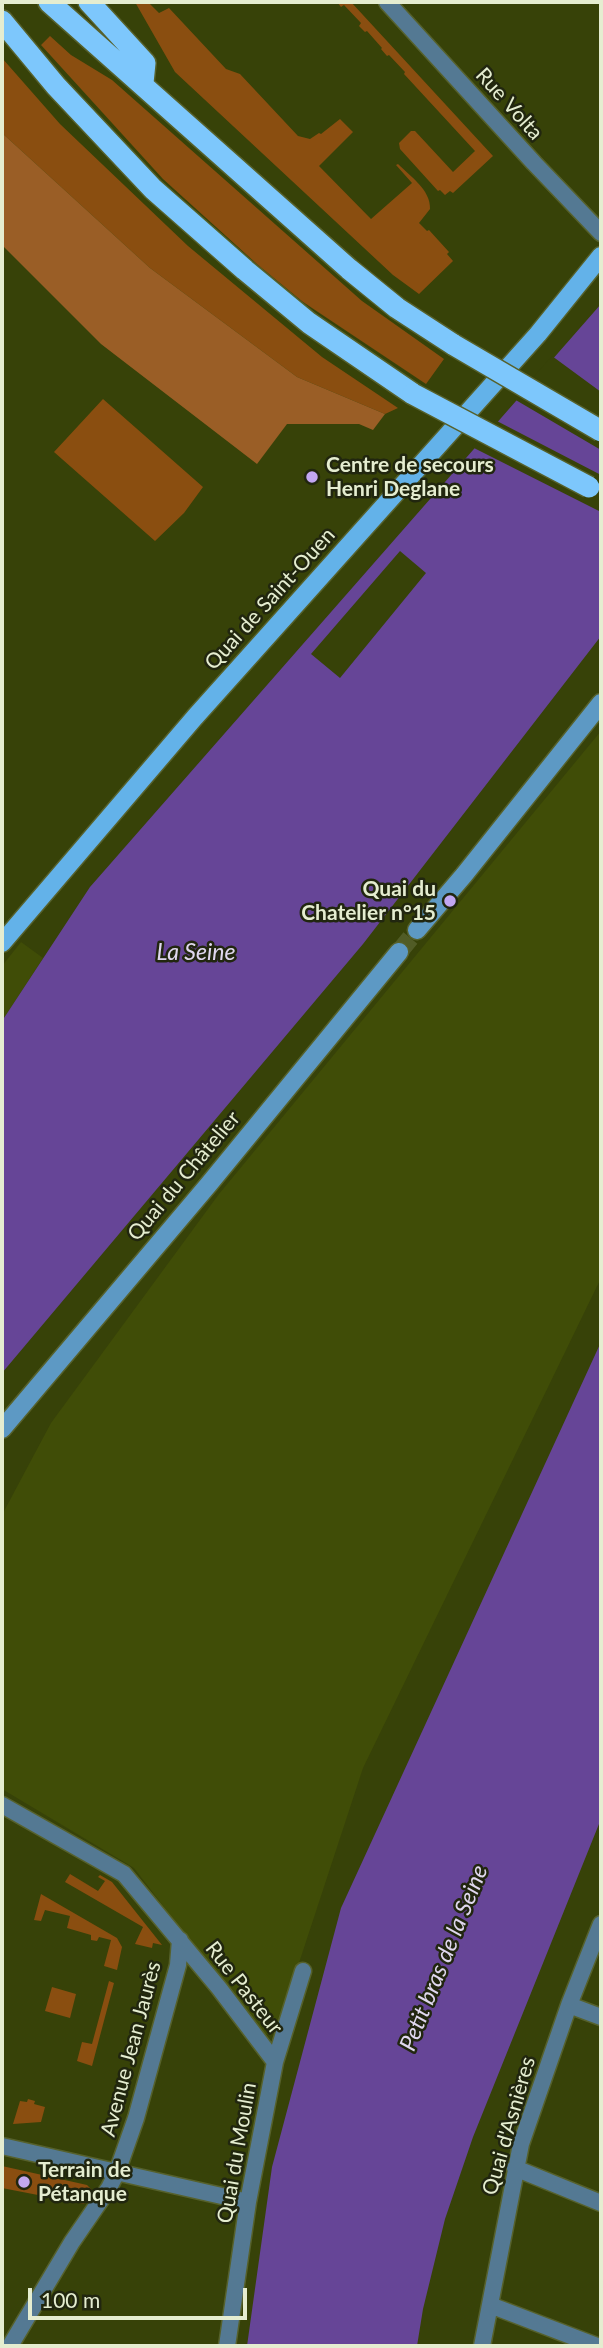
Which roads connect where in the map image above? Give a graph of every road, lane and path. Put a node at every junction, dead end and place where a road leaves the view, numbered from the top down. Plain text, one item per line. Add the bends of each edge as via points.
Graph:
1 (49, 2) edge
2 (89, 2) edge
3 (387, 2) edge
4 (2, 22) edge
5 (143, 83) junction
6 (601, 233) edge
7 (601, 256) edge
8 (601, 431) edge
9 (601, 493) edge
10 (601, 703) edge
11 (417, 930) tunnel mouth
12 (2, 943) edge
13 (399, 952) tunnel mouth
14 (2, 1429) edge
15 (2, 1805) edge
16 (601, 1924) edge
17 (180, 1940) junction
18 (303, 1971) dead end
19 (569, 2005) junction
20 (601, 2017) edge
21 (275, 2062) junction
22 (2, 2146) edge
23 (515, 2168) junction
24 (117, 2172) junction
25 (248, 2202) junction
26 (601, 2203) edge
27 (489, 2305) junction
28 (10, 2346) edge
29 (227, 2346) edge
30 (482, 2346) edge
31 (597, 2346) edge

1 - 5 highway
2 - 5 highway via 145,63
3 - 6 street, Rue Volta
4 - 9 highway, bridge via 153,189 309,323 413,394
5 - 8 highway, bridge via 397,308
7 - 12 main road, Quai de Saint-Ouen via 529,345 195,717
10 - 11 street
13 - 14 street, Quai du Châtelier
15 - 17 street, Rue Pasteur via 124,1874
16 - 19 street, Quai d'Asnières
17 - 21 street, Rue Pasteur
17 - 24 street, Avenue Jean Jaurès via 178,1965
18 - 21 street, Quai du Moulin
19 - 20 street
19 - 23 street, Quai d'Asnières
21 - 25 street, Quai du Moulin
22 - 24 street
23 - 26 street
23 - 27 street, Quai d'Asnières
24 - 25 street
24 - 28 street, Avenue Jean Jaurès
25 - 29 street, Quai du Moulin
27 - 30 street, Quai d'Asnières
27 - 31 street

